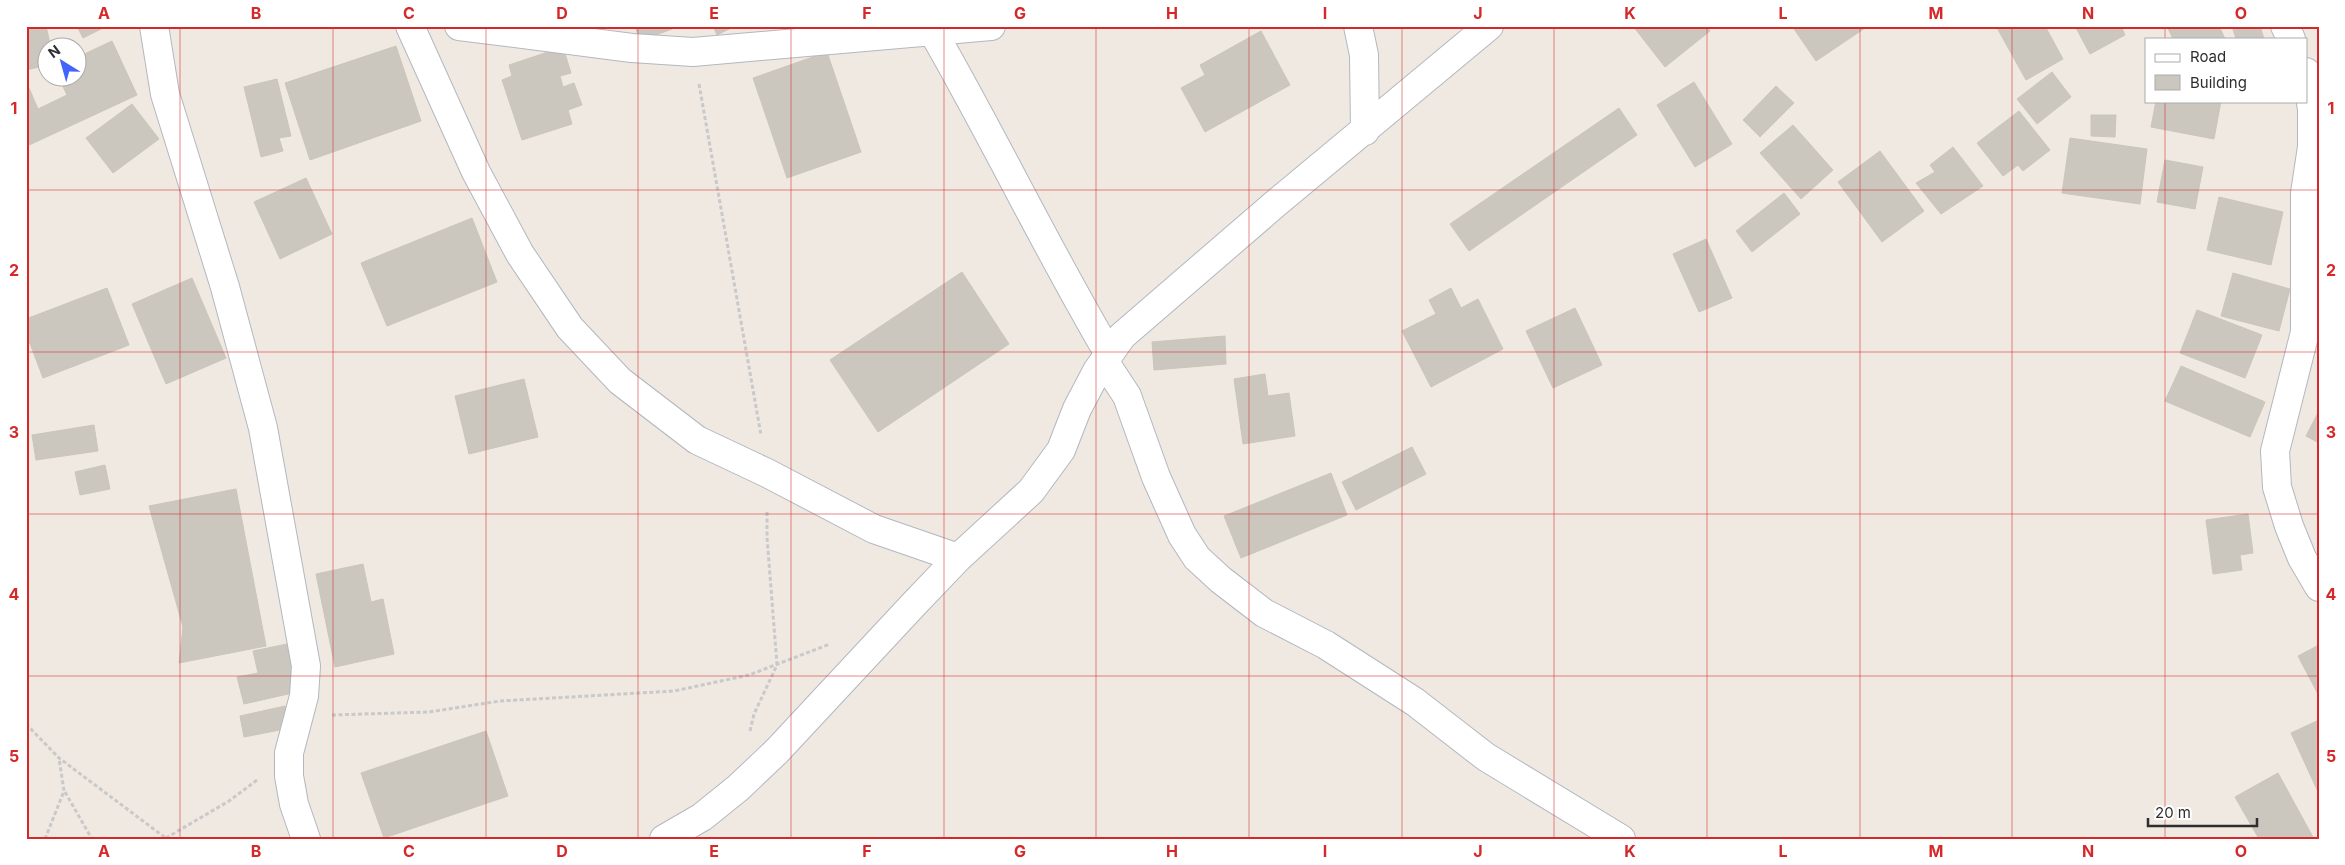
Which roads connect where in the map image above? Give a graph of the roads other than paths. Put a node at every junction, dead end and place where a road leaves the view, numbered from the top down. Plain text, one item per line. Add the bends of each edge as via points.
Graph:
1 (154, 26) edge
2 (410, 26) edge
3 (458, 26) edge
4 (991, 26) edge
5 (1358, 26) edge
6 (1490, 26) edge
7 (2285, 26) edge
8 (933, 32) junction
9 (2291, 38) edge
10 (2308, 84) edge
11 (1365, 130) junction
12 (1107, 357) junction
13 (958, 558) junction
14 (2318, 582) edge
15 (306, 839) edge
16 (664, 839) edge
17 (1621, 839) edge

1 - 15 street via 165,94 225,287 263,428 306,666 304,696 289,753 289,776
2 - 13 street via 476,172 520,254 570,328 620,381 697,440 874,529
3 - 8 street via 632,48 693,52
4 - 8 street
5 - 11 street via 1364,55
6 - 11 street
7 - 9 street
8 - 12 street
10 - 14 street via 2312,147 2305,193 2305,332 2275,451 2277,487 2286,518 2302,558
11 - 12 street via 1171,292 1122,336
12 - 13 street via 1077,408 1061,450 1031,491
12 - 17 street via 1127,396 1156,477 1182,535 1197,558 1264,613 1326,646 1415,702 1486,757
13 - 16 street via 777,751 702,817

